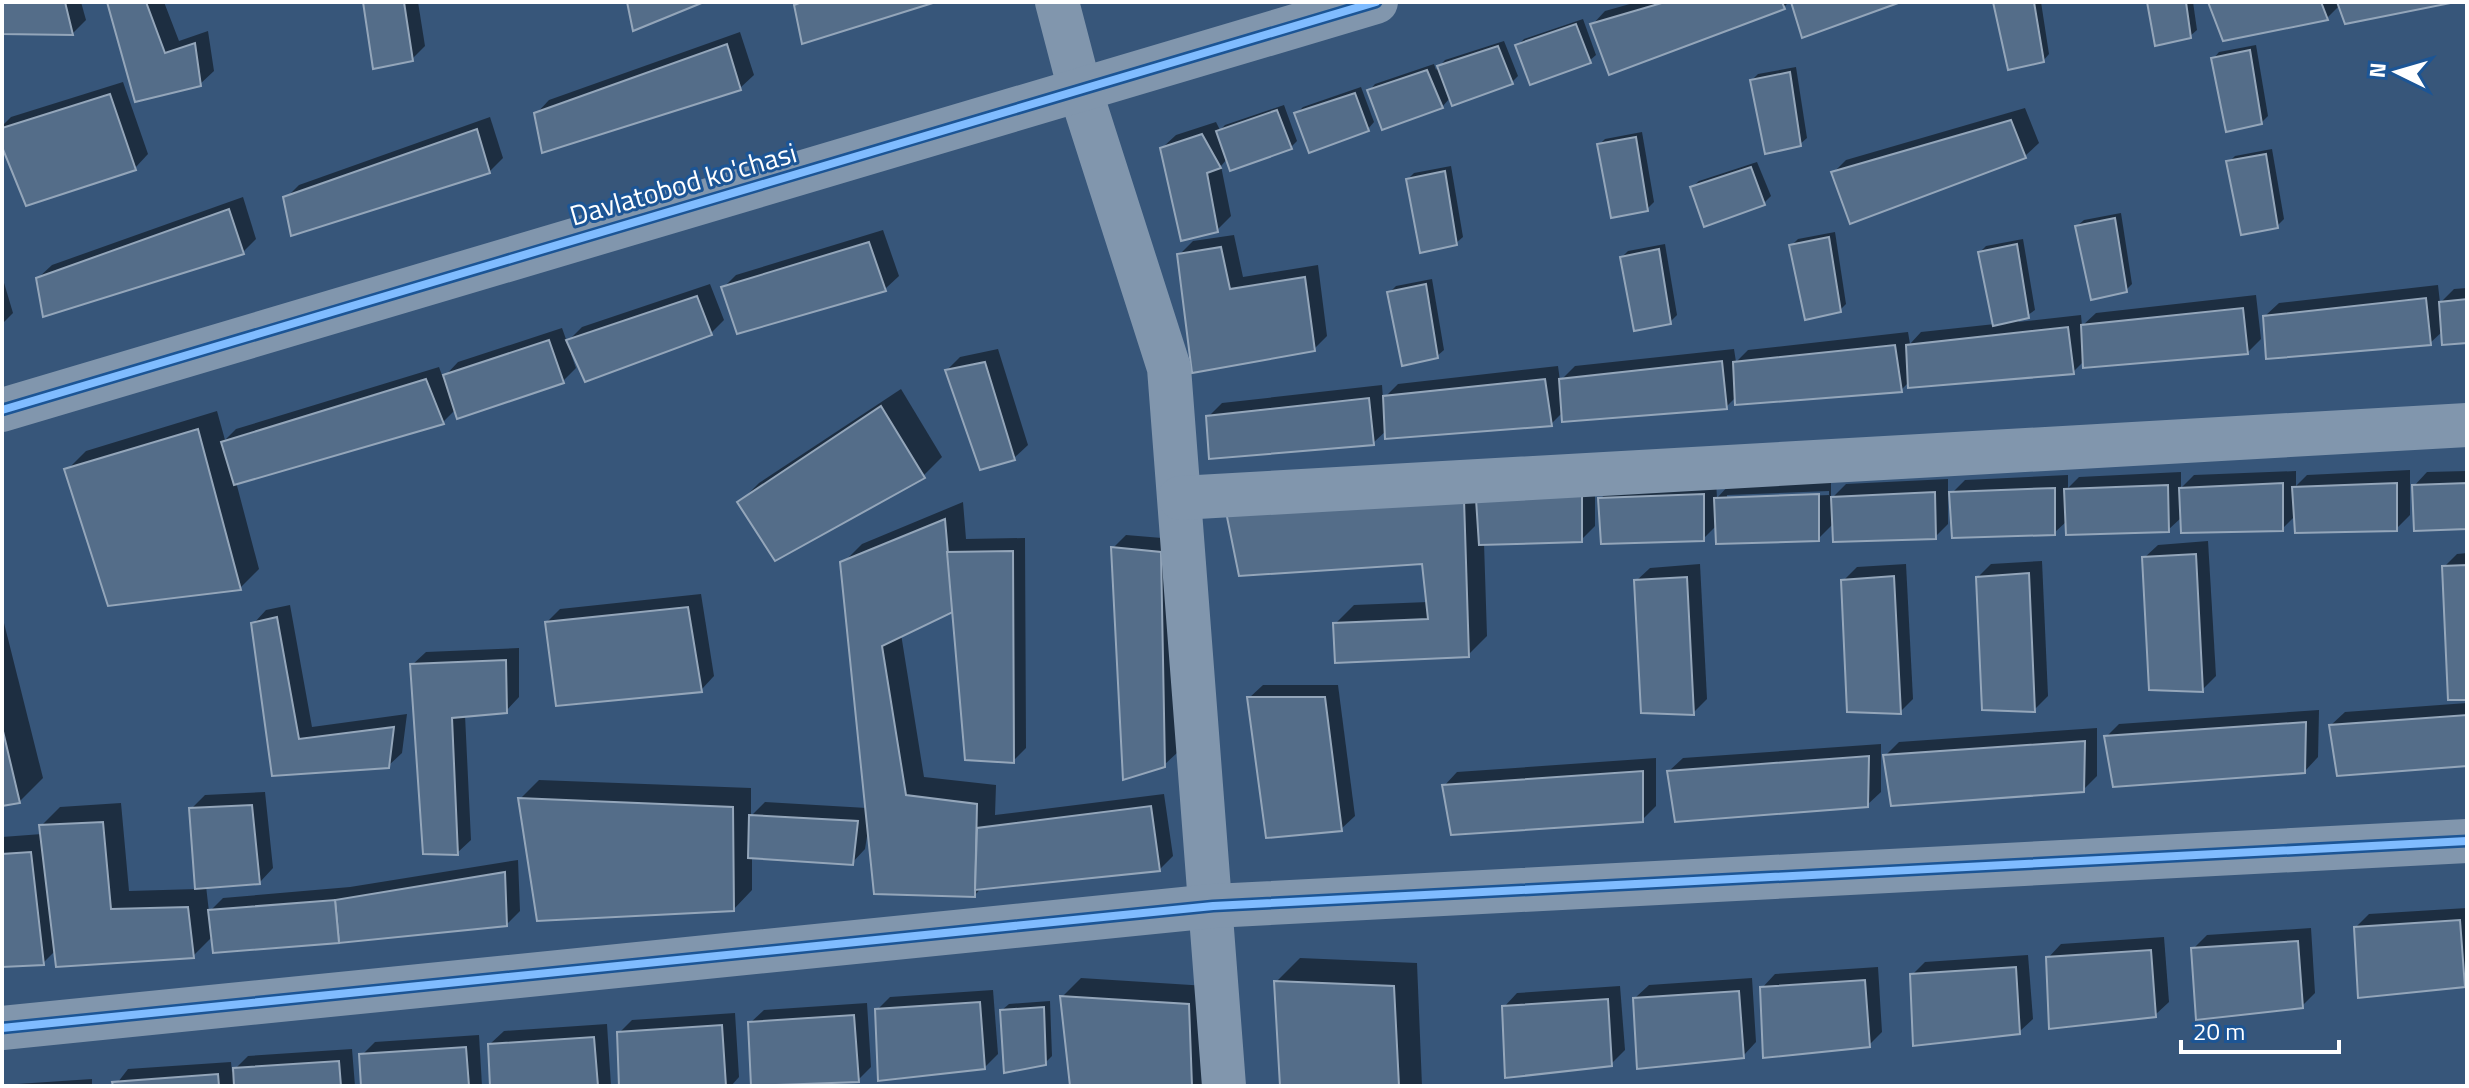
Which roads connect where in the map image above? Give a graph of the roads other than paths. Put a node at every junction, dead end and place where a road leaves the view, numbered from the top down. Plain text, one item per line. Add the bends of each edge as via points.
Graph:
1 (1057, 2) edge
2 (1376, 2) edge
3 (1080, 90) junction
4 (2, 410) edge
5 (2467, 425) edge
6 (1180, 498) junction
7 (2467, 841) edge
8 (1213, 906) junction
9 (2, 1028) edge
10 (1224, 1086) edge

1 - 3 street
2 - 3 street, Davlatobod ko'chasi
3 - 4 street, Davlatobod ko'chasi
3 - 6 street via 1169,368
5 - 6 street
6 - 8 street
7 - 8 street
8 - 9 street
8 - 10 street

